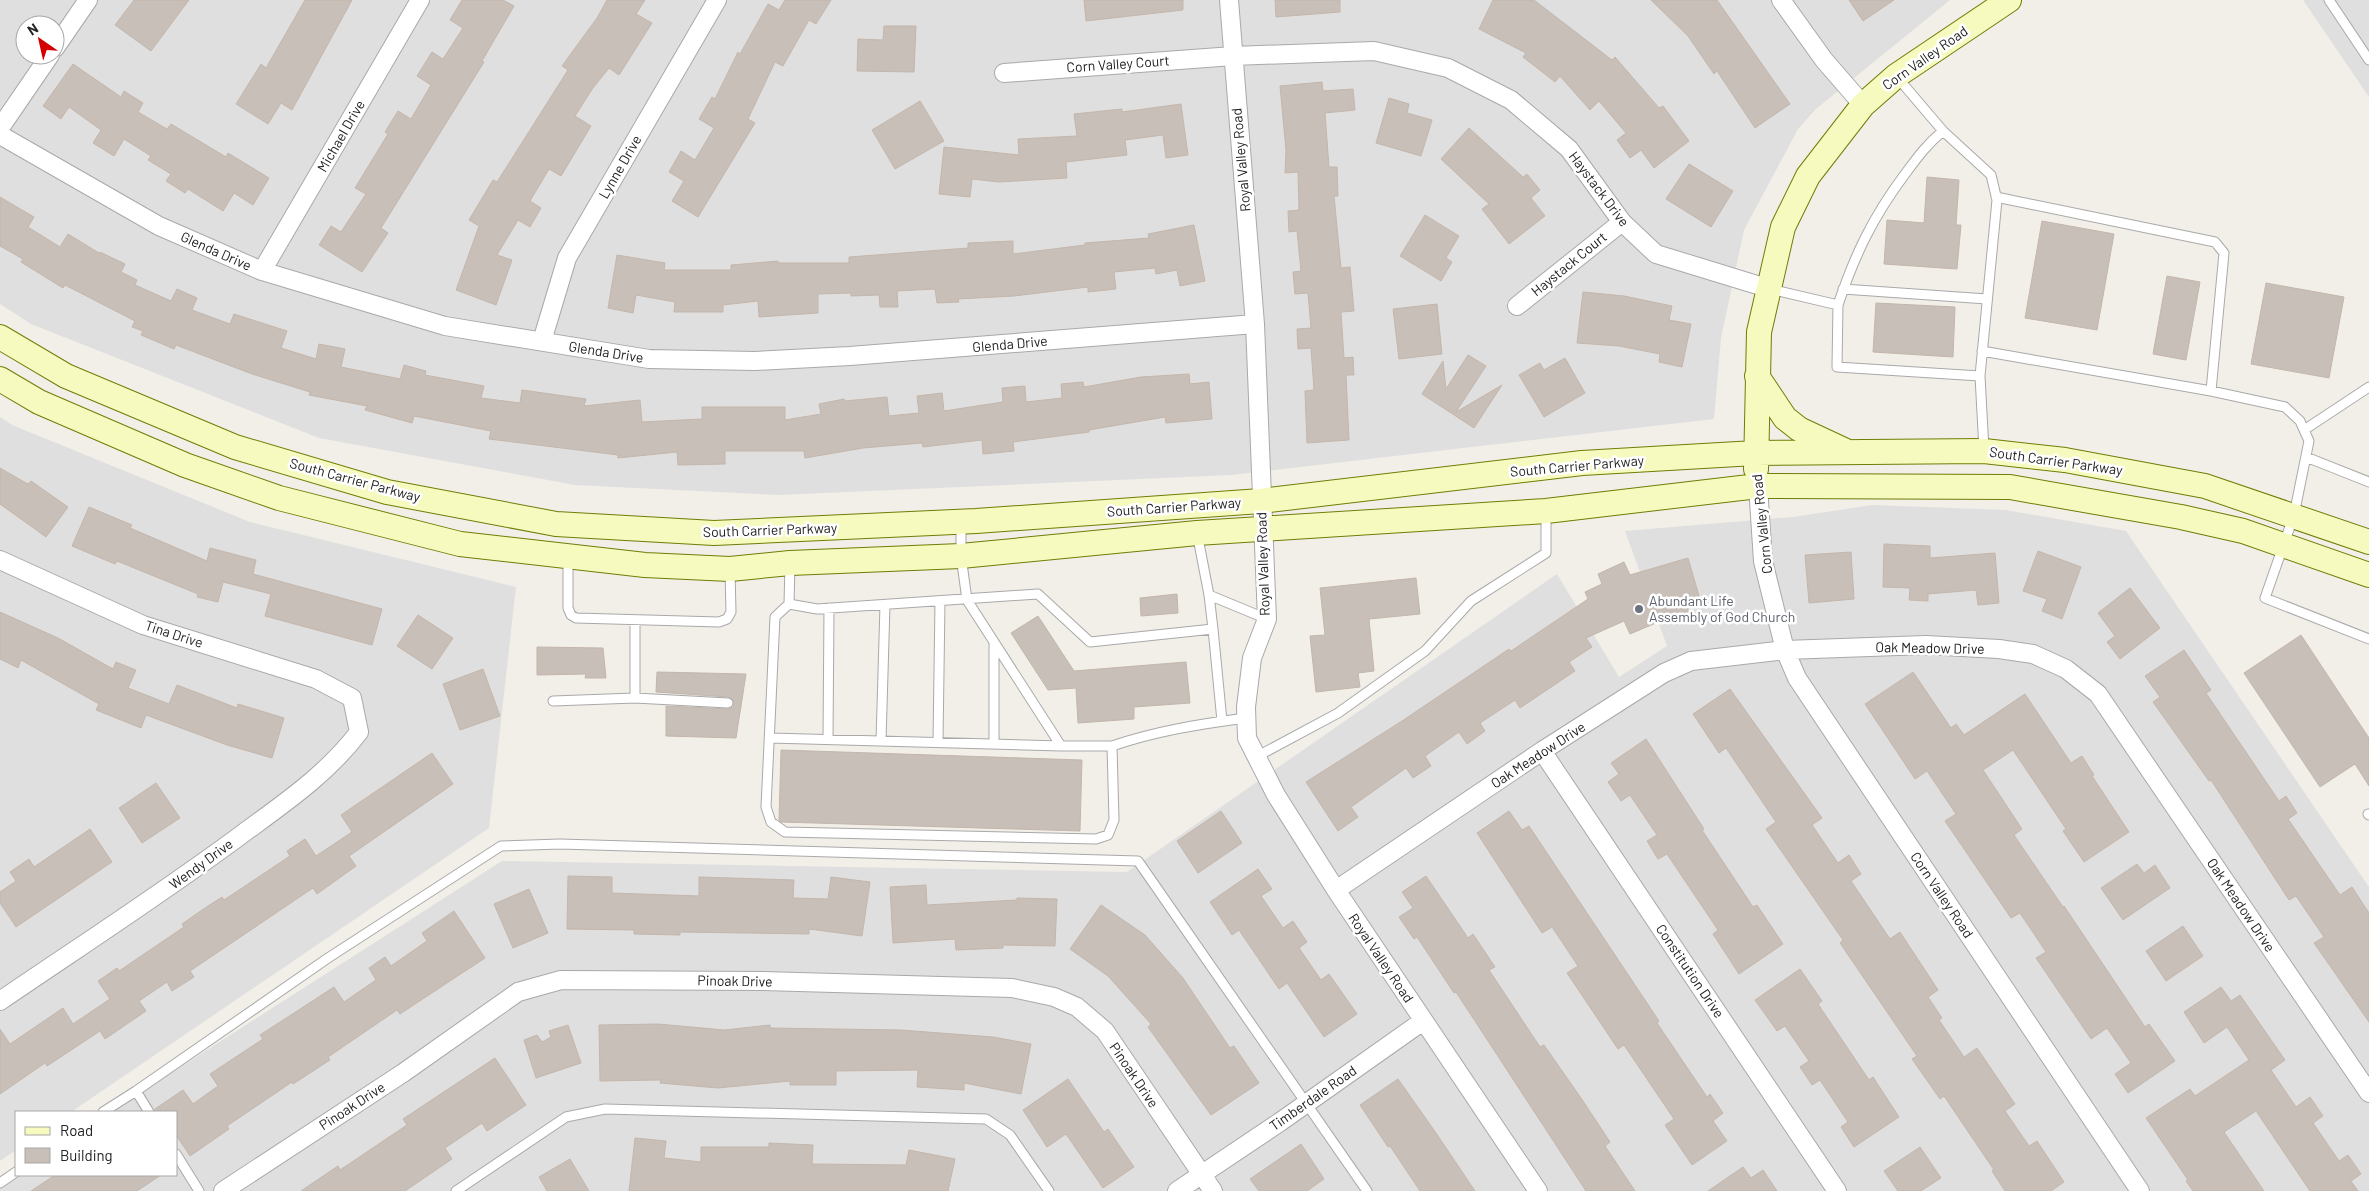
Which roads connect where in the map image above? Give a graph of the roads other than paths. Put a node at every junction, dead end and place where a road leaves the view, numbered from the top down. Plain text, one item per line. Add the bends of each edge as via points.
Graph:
1 (88, 0) edge
2 (420, 0) edge
3 (717, 0) edge
4 (1229, 0) edge
5 (1781, 0) edge
6 (2009, 0) edge
7 (2329, 0) edge
8 (65, 33) edge
9 (1233, 56) junction
10 (2369, 60) edge
11 (43, 65) edge
12 (1004, 72) dead end
13 (1896, 76) junction
14 (1863, 105) junction
15 (0, 128) edge
16 (1944, 131) junction
17 (0, 135) edge
18 (1996, 197) junction
19 (1622, 222) junction
20 (262, 271) junction
21 (1767, 288) junction
22 (1843, 289) junction
23 (1987, 299) junction
24 (1838, 305) junction
25 (1517, 306) dead end
26 (1255, 324) junction
27 (0, 337) edge
28 (542, 341) junction
29 (1982, 351) junction
30 (1757, 376) junction
31 (1980, 376) junction
32 (0, 379) edge
33 (2369, 387) edge
34 (2211, 391) junction
35 (2304, 430) junction
36 (1984, 451) junction
37 (1755, 454) junction
38 (1855, 454) junction
39 (2306, 457) junction
40 (2369, 482) edge
41 (1758, 486) junction
42 (1261, 501) junction
43 (1546, 511) junction
44 (2294, 515) junction
45 (961, 521) junction
46 (556, 524) junction
47 (1262, 530) junction
48 (1197, 533) junction
49 (2369, 542) edge
50 (2284, 545) junction
51 (559, 556) junction
52 (961, 556) junction
53 (0, 560) edge
54 (790, 564) junction
55 (730, 569) junction
56 (2369, 575) edge
57 (1209, 595) junction
58 (967, 600) junction
59 (940, 601) junction
60 (790, 604) junction
61 (885, 605) junction
62 (829, 608) junction
63 (1267, 619) junction
64 (635, 620) junction
65 (1213, 629) junction
66 (2369, 639) edge
67 (994, 642) junction
68 (1785, 650) junction
69 (352, 698) joint
70 (635, 698) junction
71 (553, 701) dead end
72 (728, 703) dead end
73 (1246, 718) junction
74 (1222, 721) junction
75 (770, 738) junction
76 (828, 739) junction
77 (881, 740) junction
78 (938, 742) junction
79 (994, 744) junction
80 (1061, 746) junction
81 (1112, 746) junction
82 (1542, 752) junction
83 (1256, 757) junction
84 (1336, 890) junction
85 (0, 1001) edge
86 (1423, 1020) junction
87 (136, 1091) junction
88 (2369, 1093) edge
89 (1308, 1102) junction
90 (105, 1111) edge
91 (149, 1111) edge
92 (178, 1157) edge
93 (15, 1173) edge
94 (1202, 1174) junction
95 (0, 1183) edge
96 (199, 1191) edge
97 (223, 1191) edge
98 (456, 1191) edge
99 (1049, 1191) edge
100 (1177, 1191) edge
101 (1212, 1191) edge
102 (1367, 1191) edge
103 (1538, 1191) edge
104 (1837, 1191) edge
105 (2140, 1191) edge

1 - 8 street
2 - 20 street, Michael Drive
3 - 28 street, Lynne Drive via 567,258
4 - 9 street, Royal Valley Road
5 - 14 street via 1824,60
6 - 13 main road, Corn Valley Road
7 - 10 lane
9 - 12 street, Corn Valley Court
9 - 19 street, Haystack Drive via 1374,51 1448,68 1511,100 1569,149
9 - 26 street, Royal Valley Road
11 - 15 street
13 - 14 main road, Corn Valley Road
13 - 16 lane
14 - 21 main road, Corn Valley Road via 1808,176 1783,227
16 - 18 lane via 1991,175
16 - 22 lane via 1927,144 1881,207 1853,259
17 - 20 street, Glenda Drive via 159,226
18 - 23 lane
18 - 34 lane via 2215,242 2224,253
19 - 21 street, Haystack Drive via 1656,254
19 - 25 street, Haystack Court
20 - 28 street, Glenda Drive via 445,326
21 - 24 lane
21 - 30 main road, Corn Valley Road via 1759,332
22 - 23 lane
22 - 24 lane
23 - 29 lane
24 - 31 lane via 1837,367
26 - 28 street, Glenda Drive via 755,361 649,359
26 - 42 street, Royal Valley Road
27 - 46 main road, South Carrier Parkway via 66,376 235,447 386,492
29 - 31 lane
29 - 34 lane
30 - 37 main road, Corn Valley Road
30 - 38 main road via 1789,422 1815,438
31 - 36 lane
32 - 51 main road, South Carrier Parkway via 39,402 185,465 279,498 460,544
33 - 35 lane
34 - 35 lane via 2285,406
35 - 39 lane via 2309,441
36 - 38 main road, South Carrier Parkway
36 - 44 main road, South Carrier Parkway via 2065,460 2205,486
37 - 38 main road, South Carrier Parkway
37 - 41 main road, Corn Valley Road
37 - 42 main road, South Carrier Parkway via 1582,464
39 - 40 lane
39 - 44 lane
41 - 43 main road, South Carrier Parkway
41 - 50 main road, South Carrier Parkway via 2010,487 2181,517 2243,531
41 - 68 street, Corn Valley Road via 1763,561
42 - 45 main road, South Carrier Parkway
42 - 47 street, Royal Valley Road
43 - 47 main road, South Carrier Parkway
43 - 83 lane via 1546,553 1471,601 1425,651 1346,707
44 - 49 main road, South Carrier Parkway
44 - 50 lane
45 - 46 main road, South Carrier Parkway via 714,534
45 - 52 lane
46 - 51 main road
47 - 48 main road, South Carrier Parkway
47 - 63 street, Royal Valley Road
48 - 52 main road, South Carrier Parkway
48 - 57 lane
50 - 56 main road, South Carrier Parkway
50 - 66 lane via 2265,598
51 - 55 main road, South Carrier Parkway
51 - 64 lane via 571,615 576,618
52 - 54 main road, South Carrier Parkway
52 - 58 lane
53 - 69 street, Tina Drive via 143,625 316,679
54 - 55 main road, South Carrier Parkway
54 - 60 lane
55 - 64 lane via 731,612 727,619 719,622
57 - 63 lane
57 - 65 lane
58 - 59 lane
58 - 65 lane via 1038,594 1090,642
58 - 67 lane
59 - 61 lane
59 - 78 lane
60 - 62 lane
60 - 75 lane via 775,617
61 - 62 lane
61 - 77 lane
62 - 76 lane
63 - 73 street, Royal Valley Road via 1252,658
64 - 70 lane
65 - 74 lane
67 - 79 lane
67 - 80 lane
68 - 82 street, Oak Meadow Drive via 1691,661 1664,673
68 - 88 street, Oak Meadow Drive via 1926,645 2000,649 2033,654 2066,669 2098,694
68 - 105 street, Corn Valley Road via 1797,678
69 - 85 street, Wendy Drive via 359,732 345,751 304,788 196,869
70 - 71 lane
70 - 72 lane
73 - 74 lane
73 - 83 street, Royal Valley Road via 1247,738
74 - 81 lane via 1192,724
75 - 76 lane
75 - 81 lane via 766,807 771,822 785,832 1096,839 1108,835 1114,820
76 - 77 lane
77 - 78 lane
78 - 79 lane
79 - 80 lane
80 - 81 lane
82 - 84 street, Oak Meadow Drive
82 - 104 street, Constitution Drive
83 - 84 street, Royal Valley Road
84 - 86 street, Royal Valley Road
86 - 89 street, Timberdale Road
86 - 103 street, Royal Valley Road
87 - 89 lane via 328,958 501,846 560,844 1138,861
87 - 90 lane
87 - 91 lane
89 - 94 street, Timberdale Road
89 - 102 lane
92 - 96 lane
93 - 95 lane
94 - 97 street, Pinoak Drive via 1105,1031 1077,1007 1054,997 1002,988 763,981 561,980 518,992
94 - 100 street, Timberdale Road
94 - 101 street, Pinoak Drive
98 - 99 lane via 566,1117 605,1109 986,1120 1010,1135

